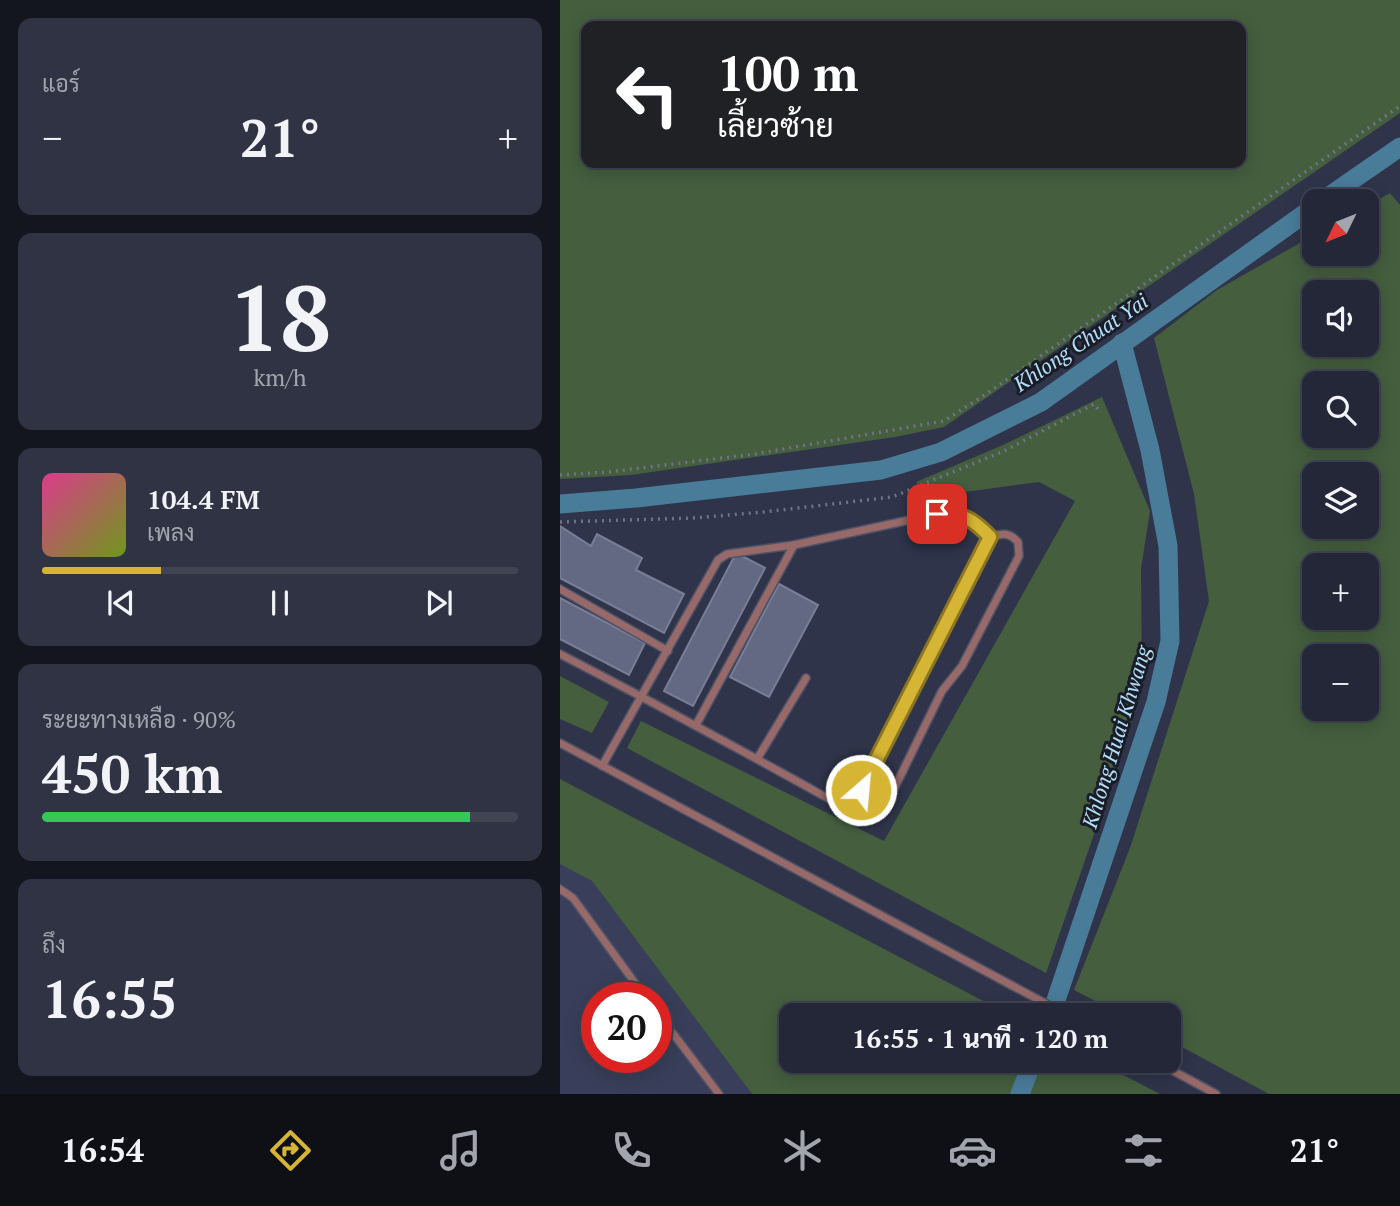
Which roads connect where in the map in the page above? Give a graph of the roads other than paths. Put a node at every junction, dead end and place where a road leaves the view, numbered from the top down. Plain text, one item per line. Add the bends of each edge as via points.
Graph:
1 (990, 537) junction
2 (794, 545) junction
3 (560, 589) edge
4 (668, 651) junction
5 (560, 654) edge
6 (806, 678) dead end
7 (643, 696) junction
8 (696, 724) junction
9 (560, 743) edge
10 (757, 759) junction
11 (602, 766) junction
12 (861, 790) junction
13 (560, 889) edge
14 (634, 982) edge
15 (1044, 1003) edge
16 (672, 1032) edge
17 (1177, 1073) edge
18 (719, 1094) edge
19 (1216, 1094) edge

1 - 2 lane via 974,520 937,514
1 - 12 lane
1 - 12 lane via 1002,533 1018,542 1018,556 1006,581 962,666 942,691 893,791 877,797
2 - 4 lane via 738,551 718,560
2 - 8 lane
3 - 4 lane
4 - 7 lane
5 - 7 lane
6 - 10 lane
7 - 8 lane
7 - 11 lane
8 - 10 lane
9 - 11 lane
10 - 12 lane via 831,800 846,802
11 - 15 lane
13 - 14 lane via 572,898
16 - 18 lane
17 - 19 lane

